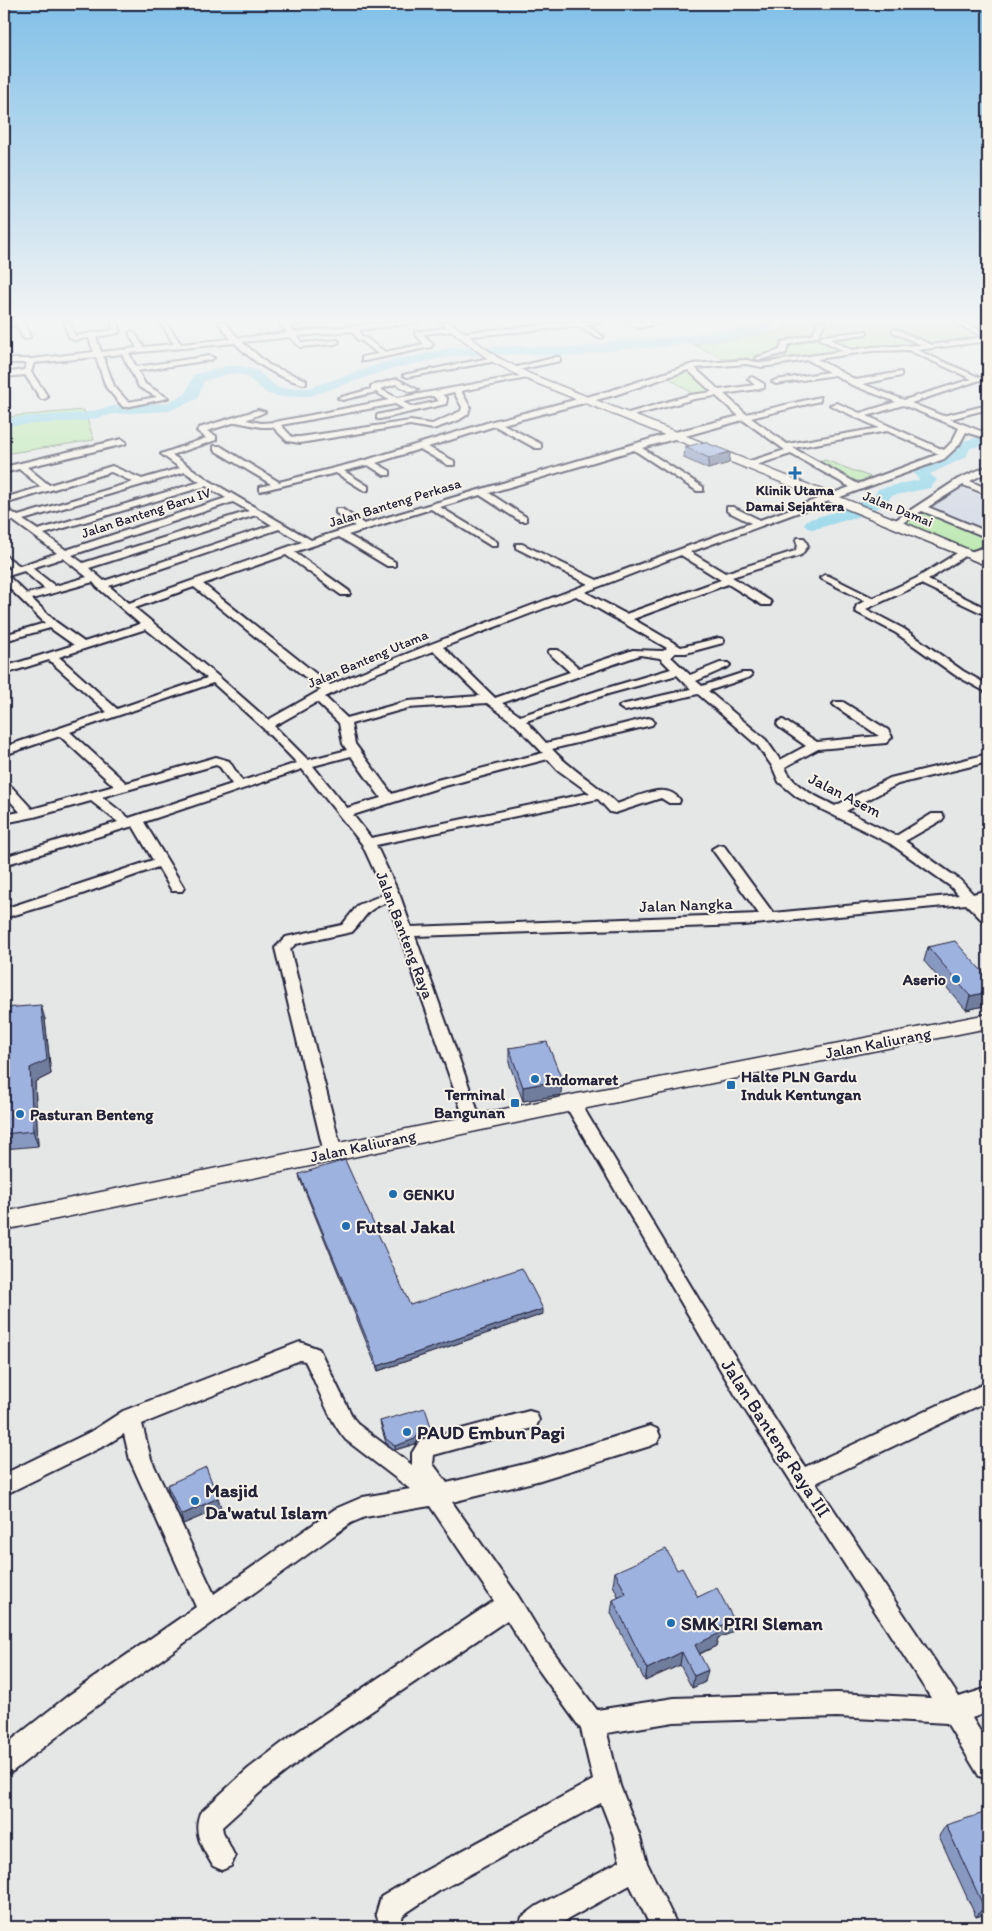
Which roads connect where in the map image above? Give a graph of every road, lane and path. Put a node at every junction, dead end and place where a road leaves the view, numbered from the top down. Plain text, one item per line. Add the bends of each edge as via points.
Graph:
1 (262, 412) dead end
2 (334, 412) edge
3 (402, 412) edge
4 (465, 412) edge
5 (537, 412) edge
6 (619, 412) edge
7 (642, 412) edge
8 (739, 412) edge
9 (764, 412) edge
10 (851, 412) edge
11 (875, 412) edge
12 (927, 412) edge
13 (965, 412) edge
14 (628, 416) junction
15 (860, 416) junction
16 (380, 417) dead end
17 (744, 417) junction
18 (943, 418) junction
19 (236, 420) junction
20 (496, 423) junction
21 (275, 424) junction
22 (964, 428) junction
23 (886, 429) junction
24 (674, 435) junction
25 (987, 436) edge
26 (122, 442) dead end
27 (421, 446) junction
28 (538, 446) dead end
29 (217, 448) dead end
30 (635, 448) junction
31 (788, 449) junction
32 (946, 454) junction
33 (369, 462) junction
34 (451, 463) dead end
35 (750, 464) junction
36 (20, 466) junction
37 (186, 469) junction
38 (4, 470) edge
39 (337, 470) junction
40 (984, 473) edge
41 (387, 474) dead end
42 (141, 482) junction
43 (961, 482) junction
44 (207, 483) junction
45 (278, 485) junction
46 (47, 488) junction
47 (365, 488) dead end
48 (858, 488) junction
49 (263, 489) dead end
50 (700, 489) dead end
51 (481, 492) junction
52 (988, 492) edge
53 (235, 498) junction
54 (830, 498) junction
55 (4, 500) edge
56 (432, 506) junction
57 (730, 508) dead end
58 (923, 508) junction
59 (4, 510) edge
60 (338, 511) dead end
61 (256, 512) junction
62 (523, 518) dead end
63 (16, 519) junction
64 (759, 523) junction
65 (896, 523) junction
66 (280, 525) junction
67 (363, 527) junction
68 (35, 534) junction
69 (340, 534) junction
70 (988, 534) edge
71 (801, 540) dead end
72 (310, 542) junction
73 (494, 544) dead end
74 (519, 546) dead end
75 (988, 549) edge
76 (287, 551) junction
77 (682, 551) junction
78 (65, 554) junction
79 (968, 554) junction
80 (4, 558) edge
81 (988, 562) edge
82 (391, 564) dead end
83 (82, 567) junction
84 (21, 568) junction
85 (4, 576) edge
86 (726, 578) junction
87 (825, 578) dead end
88 (922, 580) junction
89 (98, 582) junction
90 (195, 583) junction
91 (596, 584) junction
92 (53, 590) junction
93 (345, 592) dead end
94 (576, 592) junction
95 (25, 598) junction
96 (872, 601) junction
97 (766, 603) dead end
98 (128, 607) junction
99 (988, 613) edge
100 (625, 618) junction
101 (52, 624) junction
102 (148, 625) junction
103 (7, 634) edge
104 (719, 641) dead end
105 (82, 646) junction
106 (435, 646) junction
107 (554, 652) dead end
108 (669, 652) junction
109 (51, 656) junction
110 (724, 666) dead end
111 (4, 671) edge
112 (678, 671) junction
113 (578, 673) junction
114 (746, 675) dead end
115 (215, 679) junction
116 (688, 680) junction
117 (329, 690) junction
118 (700, 690) junction
119 (988, 690) edge
120 (604, 692) junction
121 (317, 696) junction
122 (492, 701) junction
123 (838, 704) dead end
124 (625, 707) junction
125 (115, 713) junction
126 (518, 720) junction
127 (345, 722) junction
128 (783, 724) dead end
129 (267, 725) junction
130 (62, 731) junction
131 (815, 746) junction
132 (4, 750) edge
133 (547, 751) junction
134 (354, 752) junction
135 (987, 760) edge
136 (305, 764) junction
137 (780, 772) junction
138 (239, 786) junction
139 (4, 787) edge
140 (123, 787) junction
141 (601, 795) junction
142 (93, 796) junction
143 (389, 799) junction
144 (674, 800) dead end
145 (836, 810) junction
146 (29, 814) junction
147 (343, 814) junction
148 (937, 817) dead end
149 (4, 819) edge
150 (131, 821) junction
151 (896, 841) junction
152 (368, 843) junction
153 (719, 849) dead end
154 (4, 861) edge
155 (160, 862) junction
156 (177, 888) dead end
157 (988, 894) edge
158 (393, 896) junction
159 (968, 899) junction
160 (4, 914) edge
161 (769, 917) junction
162 (988, 918) edge
163 (405, 932) junction
164 (988, 1021) edge
165 (572, 1103) junction
166 (474, 1123) junction
167 (333, 1153) junction
168 (4, 1221) edge
169 (988, 1391) edge
170 (130, 1418) junction
171 (529, 1420) dead end
172 (650, 1436) dead end
173 (801, 1479) junction
174 (4, 1485) edge
175 (438, 1494) junction
176 (510, 1604) junction
177 (210, 1612) junction
178 (988, 1700) edge
179 (955, 1711) junction
180 (592, 1723) junction
181 (4, 1762) edge
182 (988, 1767) edge
183 (607, 1786) junction
184 (222, 1857) dead end
185 (635, 1867) junction
186 (390, 1914) dead end
187 (532, 1927) edge
188 (665, 1927) edge

1 - 19 street
2 - 21 street
3 - 16 street
4 - 21 street via 433,427 410,423 300,440 290,439
5 - 20 street
6 - 14 main road, Jalan Damai
7 - 14 street
8 - 17 street
9 - 17 street, Jalan Banteng Perkasa
10 - 15 street
11 - 15 street
12 - 18 street
13 - 18 street
14 - 24 main road, Jalan Damai
15 - 23 street
17 - 24 street, Jalan Banteng Perkasa
17 - 31 street
18 - 22 street
19 - 21 street
19 - 37 street via 201,431 213,438 165,454
20 - 27 street
20 - 28 street
22 - 25 street
22 - 32 street
23 - 31 street
23 - 32 street
24 - 30 street, Jalan Banteng Perkasa
24 - 35 main road, Jalan Damai
26 - 36 street
27 - 33 street
27 - 34 street
29 - 45 street
30 - 50 street
30 - 51 street, Jalan Banteng Perkasa
31 - 35 street
31 - 48 street
32 - 48 street, Jalan Banteng Utama
33 - 39 street
33 - 41 street
35 - 54 main road, Jalan Damai
36 - 38 street
36 - 46 street
37 - 42 street
37 - 44 street
39 - 45 street
39 - 47 street
40 - 43 street
42 - 46 street via 112,469
42 - 63 street
43 - 52 street
43 - 58 street
44 - 53 street
44 - 68 street
45 - 49 street
46 - 55 street
48 - 54 street, Jalan Banteng Utama
51 - 56 street, Jalan Banteng Perkasa
51 - 62 street
53 - 61 street
53 - 78 street, Jalan Banteng Baru IV
54 - 64 street, Jalan Banteng Utama
54 - 65 main road, Jalan Damai
56 - 67 street, Jalan Banteng Perkasa
56 - 73 street
57 - 64 street
58 - 65 street
58 - 70 street
59 - 63 street
60 - 67 street
61 - 66 street
61 - 83 street
63 - 68 street
64 - 77 street, Jalan Banteng Utama
65 - 79 main road, Jalan Damai
66 - 72 street
66 - 89 street
67 - 69 street, Jalan Banteng Perkasa
68 - 78 street
69 - 72 street, Jalan Banteng Perkasa
69 - 82 street
71 - 86 street via 803,546 798,553
72 - 76 street, Jalan Banteng Perkasa
74 - 91 street
75 - 79 street
76 - 90 street, Jalan Banteng Perkasa
76 - 93 street
77 - 86 street
77 - 91 street, Jalan Banteng Utama
78 - 83 street
78 - 84 street, Jalan Banteng Baru IV
79 - 81 main road, Jalan Damai
79 - 88 street
80 - 84 street
83 - 89 street
84 - 85 street, Jalan Banteng Baru IV
84 - 92 street
85 - 95 street
86 - 97 street
86 - 100 street
87 - 96 street
88 - 96 street
88 - 99 street
89 - 92 street
89 - 98 street
90 - 98 street, Jalan Banteng Perkasa
90 - 117 street
91 - 94 street, Jalan Banteng Utama
92 - 95 street
94 - 100 street
94 - 106 street, Jalan Banteng Utama
95 - 101 street
96 - 119 street via 860,610 900,631
98 - 102 street
100 - 108 street
101 - 103 street
101 - 105 street
102 - 105 street
102 - 115 street
104 - 108 street
105 - 109 street
106 - 117 street, Jalan Banteng Utama
106 - 122 street
107 - 113 street
108 - 112 street, Jalan Asem via 666,658
108 - 113 street via 640,652
109 - 111 street
109 - 125 street
110 - 116 street
112 - 116 street, Jalan Asem
112 - 120 street
113 - 122 street
114 - 118 street
115 - 125 street
115 - 129 street
116 - 118 street, Jalan Asem
117 - 121 street, Jalan Banteng Utama
118 - 124 street
118 - 137 street, Jalan Asem via 762,742
120 - 124 street
120 - 126 street
121 - 127 street
121 - 129 street, Jalan Banteng Utama
122 - 126 street
122 - 127 street via 408,706
123 - 131 street via 886,737
124 - 133 street via 648,722
125 - 130 street
126 - 133 street
127 - 134 street
128 - 131 street
129 - 136 street
130 - 132 street
130 - 140 street
131 - 137 street
133 - 141 street via 562,768
133 - 143 street
134 - 136 street
134 - 143 street
135 - 145 street via 894,781
136 - 138 street
136 - 147 street, Jalan Banteng Raya
137 - 145 street, Jalan Asem via 802,794
138 - 140 street via 225,764 216,761
138 - 150 street
139 - 146 street
140 - 142 street
141 - 144 street via 615,809 660,794
141 - 152 street
142 - 146 street
142 - 150 street
143 - 147 street
145 - 151 street, Jalan Asem
146 - 149 street
147 - 152 street, Jalan Banteng Raya
148 - 151 street
150 - 154 street
150 - 155 street
151 - 159 street, Jalan Asem via 955,883
152 - 158 street, Jalan Banteng Raya
153 - 161 street
155 - 156 street
155 - 160 street
157 - 159 street, Jalan Nangka
158 - 163 street, Jalan Banteng Raya
158 - 167 street via 368,904 347,929 291,940 282,948
159 - 161 street, Jalan Nangka
159 - 162 street, Jalan Asem
161 - 163 street, Jalan Nangka via 682,924
163 - 166 street, Jalan Banteng Raya
164 - 165 main road, Jalan Kaliurang
165 - 166 main road, Jalan Kaliurang
165 - 173 street, Jalan Banteng Raya III via 697,1315
166 - 167 main road, Jalan Kaliurang
167 - 168 main road, Jalan Kaliurang
169 - 173 street
170 - 174 street via 99,1438
170 - 175 street via 300,1351 312,1355 353,1433
170 - 177 street via 141,1460
171 - 175 street via 427,1447 420,1459
172 - 175 street via 537,1471
173 - 179 street, Jalan Banteng Raya III
175 - 176 street
175 - 177 street via 363,1507 343,1516
176 - 180 street via 538,1650
176 - 184 street via 273,1764 209,1822 210,1835
177 - 181 street via 78,1704
178 - 179 street
179 - 180 street via 837,1705 674,1710
179 - 182 street, Jalan Banteng Raya III
180 - 183 street
183 - 185 street
183 - 186 street via 430,1882 391,1907
185 - 187 street
185 - 188 street

